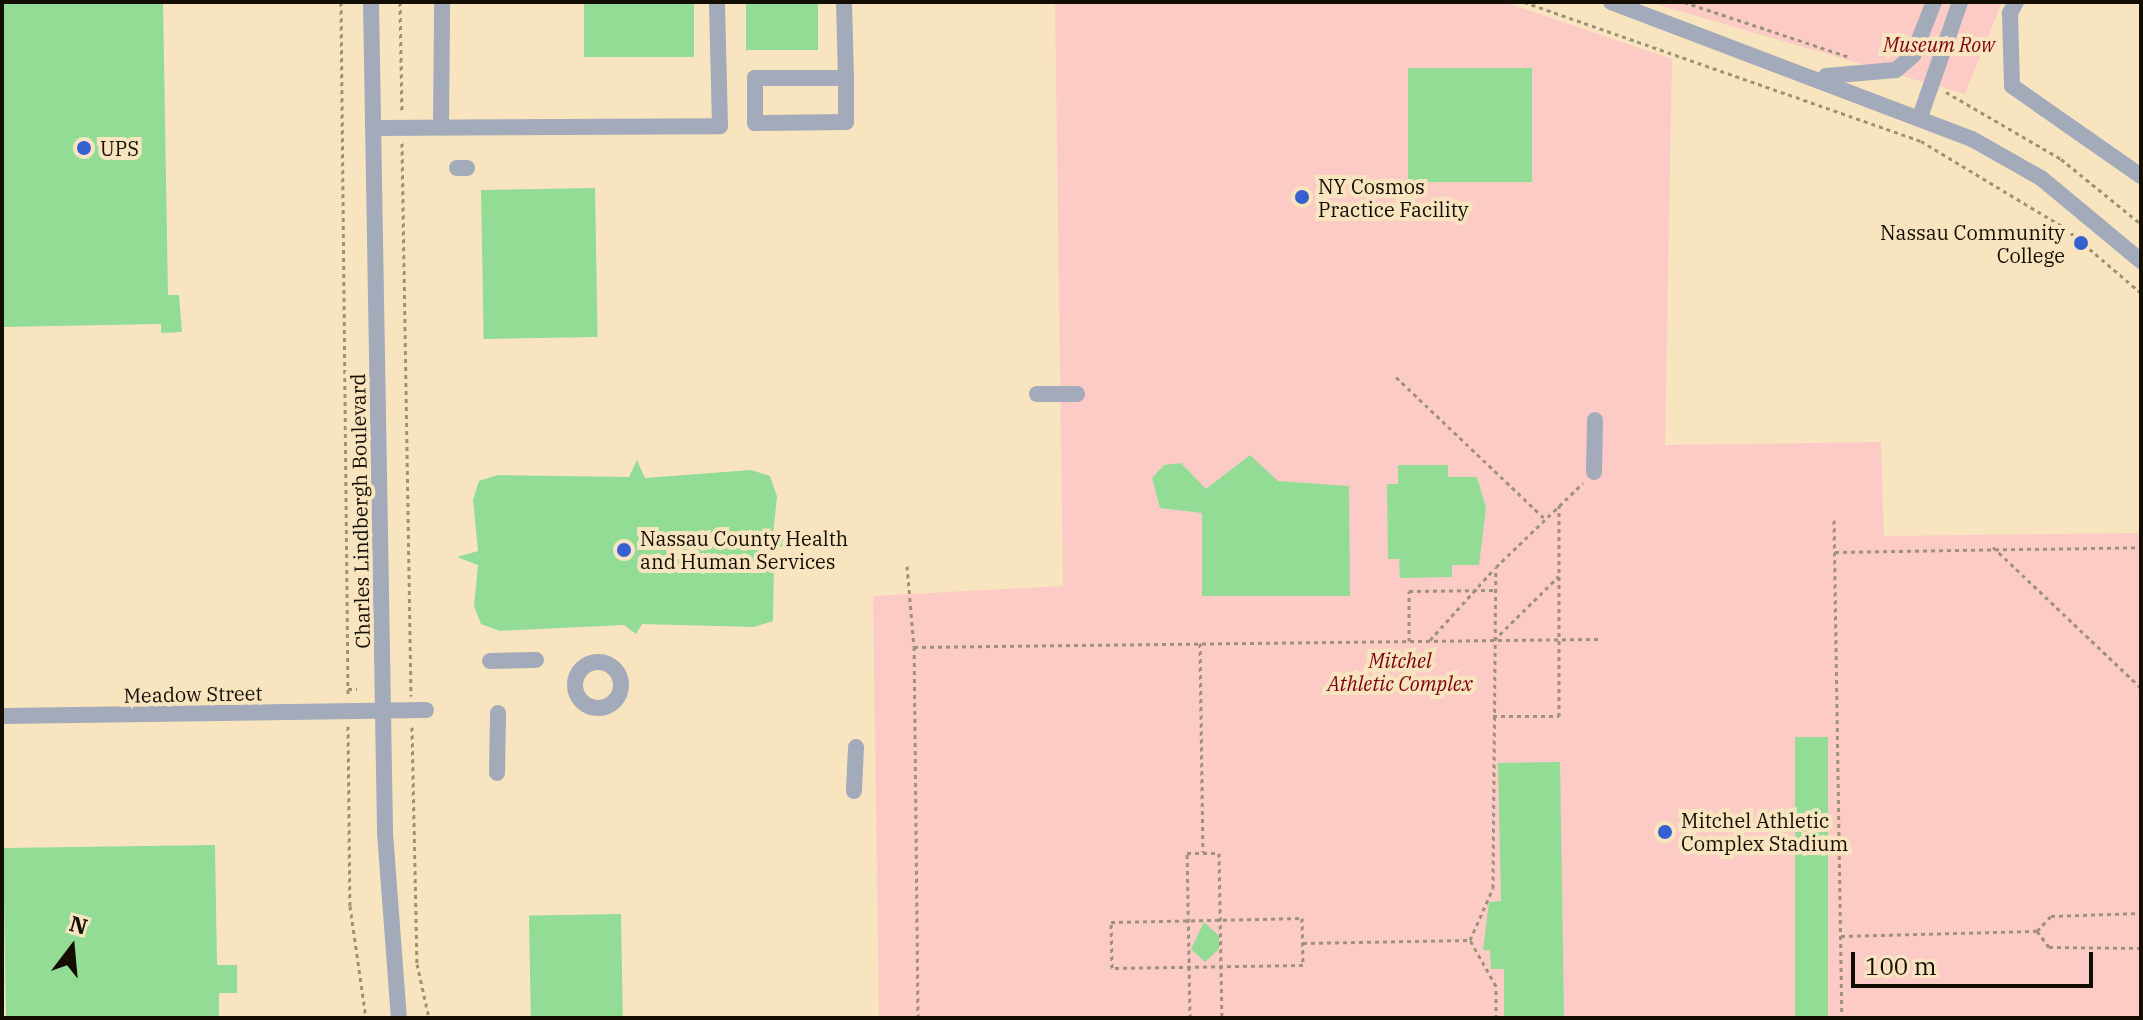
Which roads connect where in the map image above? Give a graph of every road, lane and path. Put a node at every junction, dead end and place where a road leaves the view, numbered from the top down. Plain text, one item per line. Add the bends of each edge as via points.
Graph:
1 (341, 2) edge
2 (371, 2) edge
3 (400, 2) edge
4 (442, 2) edge
5 (717, 2) edge
6 (844, 2) edge
7 (1524, 2) edge
8 (1611, 2) edge
9 (1934, 2) edge
10 (1960, 2) edge
11 (2016, 2) edge
12 (1811, 76) junction
13 (846, 78) junction
14 (1920, 117) junction
15 (402, 127) junction
16 (441, 127) junction
17 (373, 128) junction
18 (2141, 176) edge
19 (2141, 261) edge
20 (2141, 293) edge
21 (1396, 377) dead end
22 (1037, 394) dead end
23 (1077, 394) dead end
24 (1595, 420) dead end
25 (1594, 472) joint
26 (1559, 506) junction
27 (1545, 519) junction
28 (1834, 520) dead end
29 (1993, 547) junction
30 (2141, 547) edge
31 (1835, 552) junction
32 (907, 566) dead end
33 (1496, 567) junction
34 (1559, 576) junction
35 (1475, 590) junction
36 (1495, 590) junction
37 (1600, 639) dead end
38 (1430, 640) junction
39 (1494, 640) junction
40 (1559, 640) junction
41 (1409, 641) junction
42 (1200, 643) junction
43 (914, 647) junction
44 (536, 660) dead end
45 (490, 661) dead end
46 (2141, 688) edge
47 (348, 689) junction
48 (357, 689) dead end
49 (419, 711) junction
50 (347, 712) junction
51 (384, 712) junction
52 (498, 713) dead end
53 (2, 716) edge
54 (1493, 716) junction
55 (348, 729) junction
56 (356, 730) dead end
57 (405, 731) dead end
58 (412, 731) junction
59 (856, 747) dead end
60 (497, 773) dead end
61 (854, 791) dead end
62 (1204, 853) junction
63 (2141, 913) edge
64 (1220, 919) junction
65 (1188, 920) junction
66 (2037, 931) junction
67 (1841, 936) junction
68 (1470, 940) junction
69 (1303, 943) junction
70 (2141, 948) edge
71 (1221, 966) junction
72 (1189, 967) junction
73 (366, 1018) edge
74 (399, 1018) edge
75 (429, 1018) edge
76 (918, 1018) edge
77 (1190, 1018) edge
78 (1222, 1018) edge
79 (1496, 1018) edge
80 (1842, 1018) edge

1 - 47 path
2 - 17 street, Charles Lindbergh Boulevard
3 - 15 path
4 - 16 street
5 - 16 street via 720,126
6 - 13 street
7 - 20 path via 1921,141 2065,228
8 - 12 street via 1671,31
9 - 12 street via 1913,55 1896,70
10 - 14 street
11 - 18 street via 2010,13 2012,86
12 - 14 street
13 - 13 street via 846,122 755,123 755,78
14 - 19 street via 2041,178
15 - 16 street
15 - 17 street
15 - 49 path via 408,686
17 - 51 street, Charles Lindbergh Boulevard
21 - 27 path
22 - 23 street
24 - 25 street
25 - 26 path
26 - 27 path
26 - 34 path
27 - 33 path
28 - 31 path
29 - 30 path
29 - 31 path
29 - 46 path
31 - 67 path
32 - 43 path
33 - 35 path
33 - 36 path
34 - 39 path
34 - 40 path
35 - 36 path
35 - 38 path
35 - 41 path via 1409,591
36 - 39 path
37 - 40 path
38 - 39 path
38 - 41 path
39 - 40 path
39 - 54 path
40 - 54 path via 1559,716
41 - 42 path
42 - 43 path
42 - 62 path
43 - 76 path
44 - 45 street
47 - 48 path
47 - 50 path
49 - 51 street, Meadow Street
49 - 58 path
50 - 51 street, Meadow Street
50 - 53 street, Meadow Street
50 - 55 path
51 - 74 street, Charles Lindbergh Boulevard via 388,949
52 - 60 street
54 - 68 path via 1493,888
55 - 56 path
55 - 73 path via 350,906
57 - 58 path
58 - 75 path via 417,964
59 - 61 street
62 - 64 path via 1219,853
62 - 65 path via 1187,853
63 - 66 path via 2051,916
64 - 65 path
64 - 69 path via 1302,918
64 - 71 path
65 - 72 path
65 - 72 path via 1111,922 1112,968
66 - 67 path
66 - 70 path via 2049,947
67 - 80 path
68 - 69 path
68 - 79 path via 1496,986
69 - 71 path via 1303,965
71 - 72 path
71 - 78 path
72 - 77 path

